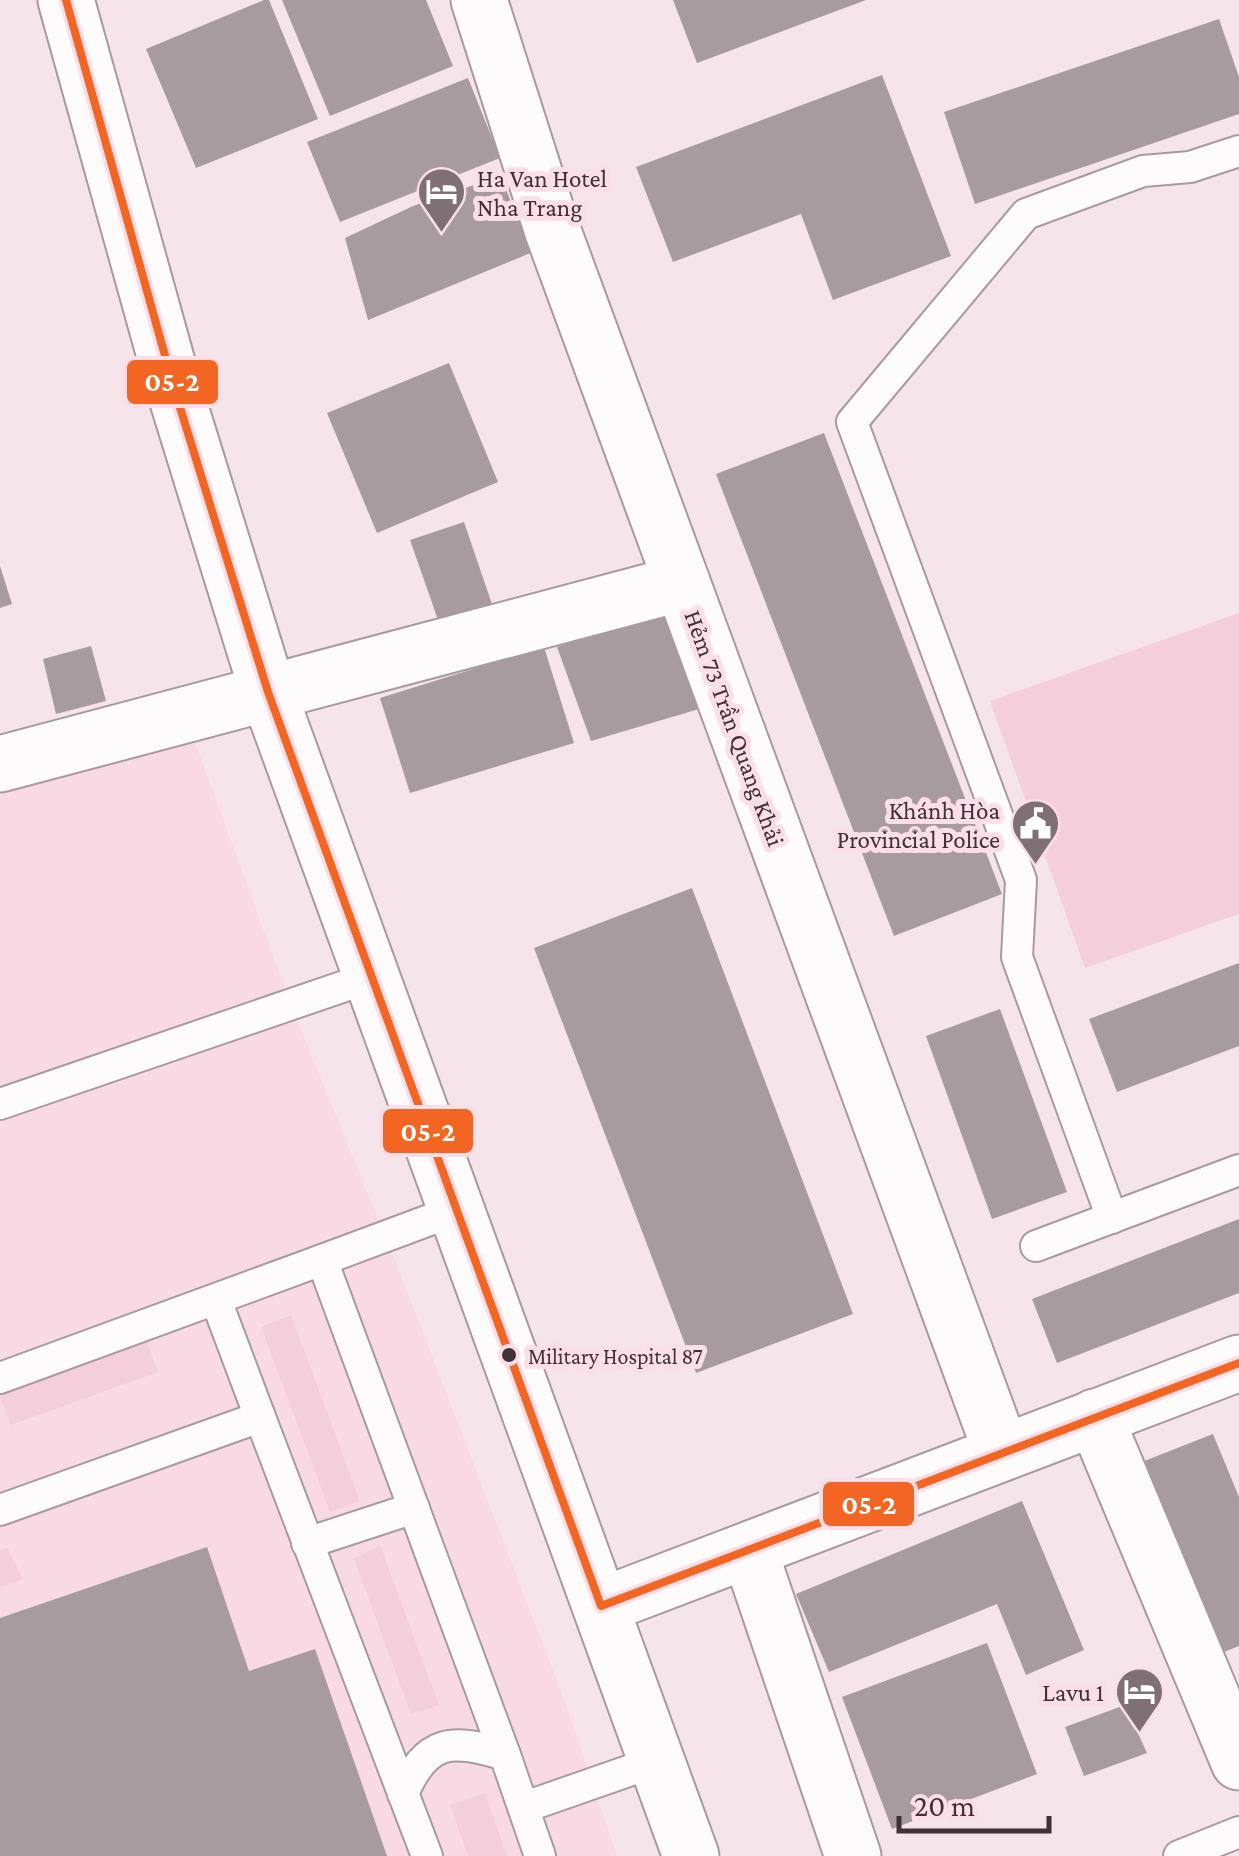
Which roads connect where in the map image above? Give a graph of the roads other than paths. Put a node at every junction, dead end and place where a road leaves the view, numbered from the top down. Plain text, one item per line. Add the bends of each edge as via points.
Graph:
1 (66, 0) edge
2 (479, 0) edge
3 (1239, 150) edge
4 (682, 582) junction
5 (268, 692) junction
6 (0, 764) edge
7 (374, 976) junction
8 (0, 1104) edge
9 (1239, 1170) edge
10 (458, 1209) junction
11 (1112, 1218) junction
12 (1036, 1246) dead end
13 (322, 1260) junction
14 (216, 1300) junction
15 (1239, 1362) edge
16 (0, 1378) edge
17 (260, 1417) junction
18 (1095, 1418) junction
19 (1002, 1453) junction
20 (414, 1508) junction
21 (0, 1510) edge
22 (307, 1543) junction
23 (750, 1550) junction
24 (601, 1606) junction
25 (505, 1756) junction
26 (657, 1761) junction
27 (1239, 1762) edge
28 (403, 1794) junction
29 (525, 1807) junction
30 (1239, 1832) edge
31 (427, 1856) edge
32 (540, 1856) edge
33 (691, 1856) edge
34 (853, 1856) edge
35 (1179, 1856) edge

1 - 5 street via 174,388
2 - 4 street, Hẻm 73 Trần Quang Khải via 552,229
3 - 11 lane via 1190,168 1142,171 1026,214 852,422 1021,880 1017,957
4 - 5 street
4 - 19 street, Hẻm 73 Trần Quang Khải
5 - 6 street
5 - 7 street
7 - 8 lane
7 - 10 street
9 - 11 lane
10 - 13 lane
10 - 24 street
11 - 12 lane
13 - 14 lane
13 - 20 lane
14 - 16 lane
14 - 17 lane
15 - 18 street
17 - 21 lane
17 - 22 lane
18 - 19 street
18 - 27 street
19 - 23 street
20 - 22 lane
20 - 25 lane
22 - 28 lane
23 - 24 street
23 - 34 street
24 - 26 street
25 - 28 lane via 474,1745 441,1746 415,1765
25 - 29 lane
26 - 29 lane
26 - 33 street
28 - 31 lane
29 - 32 lane
30 - 35 lane

